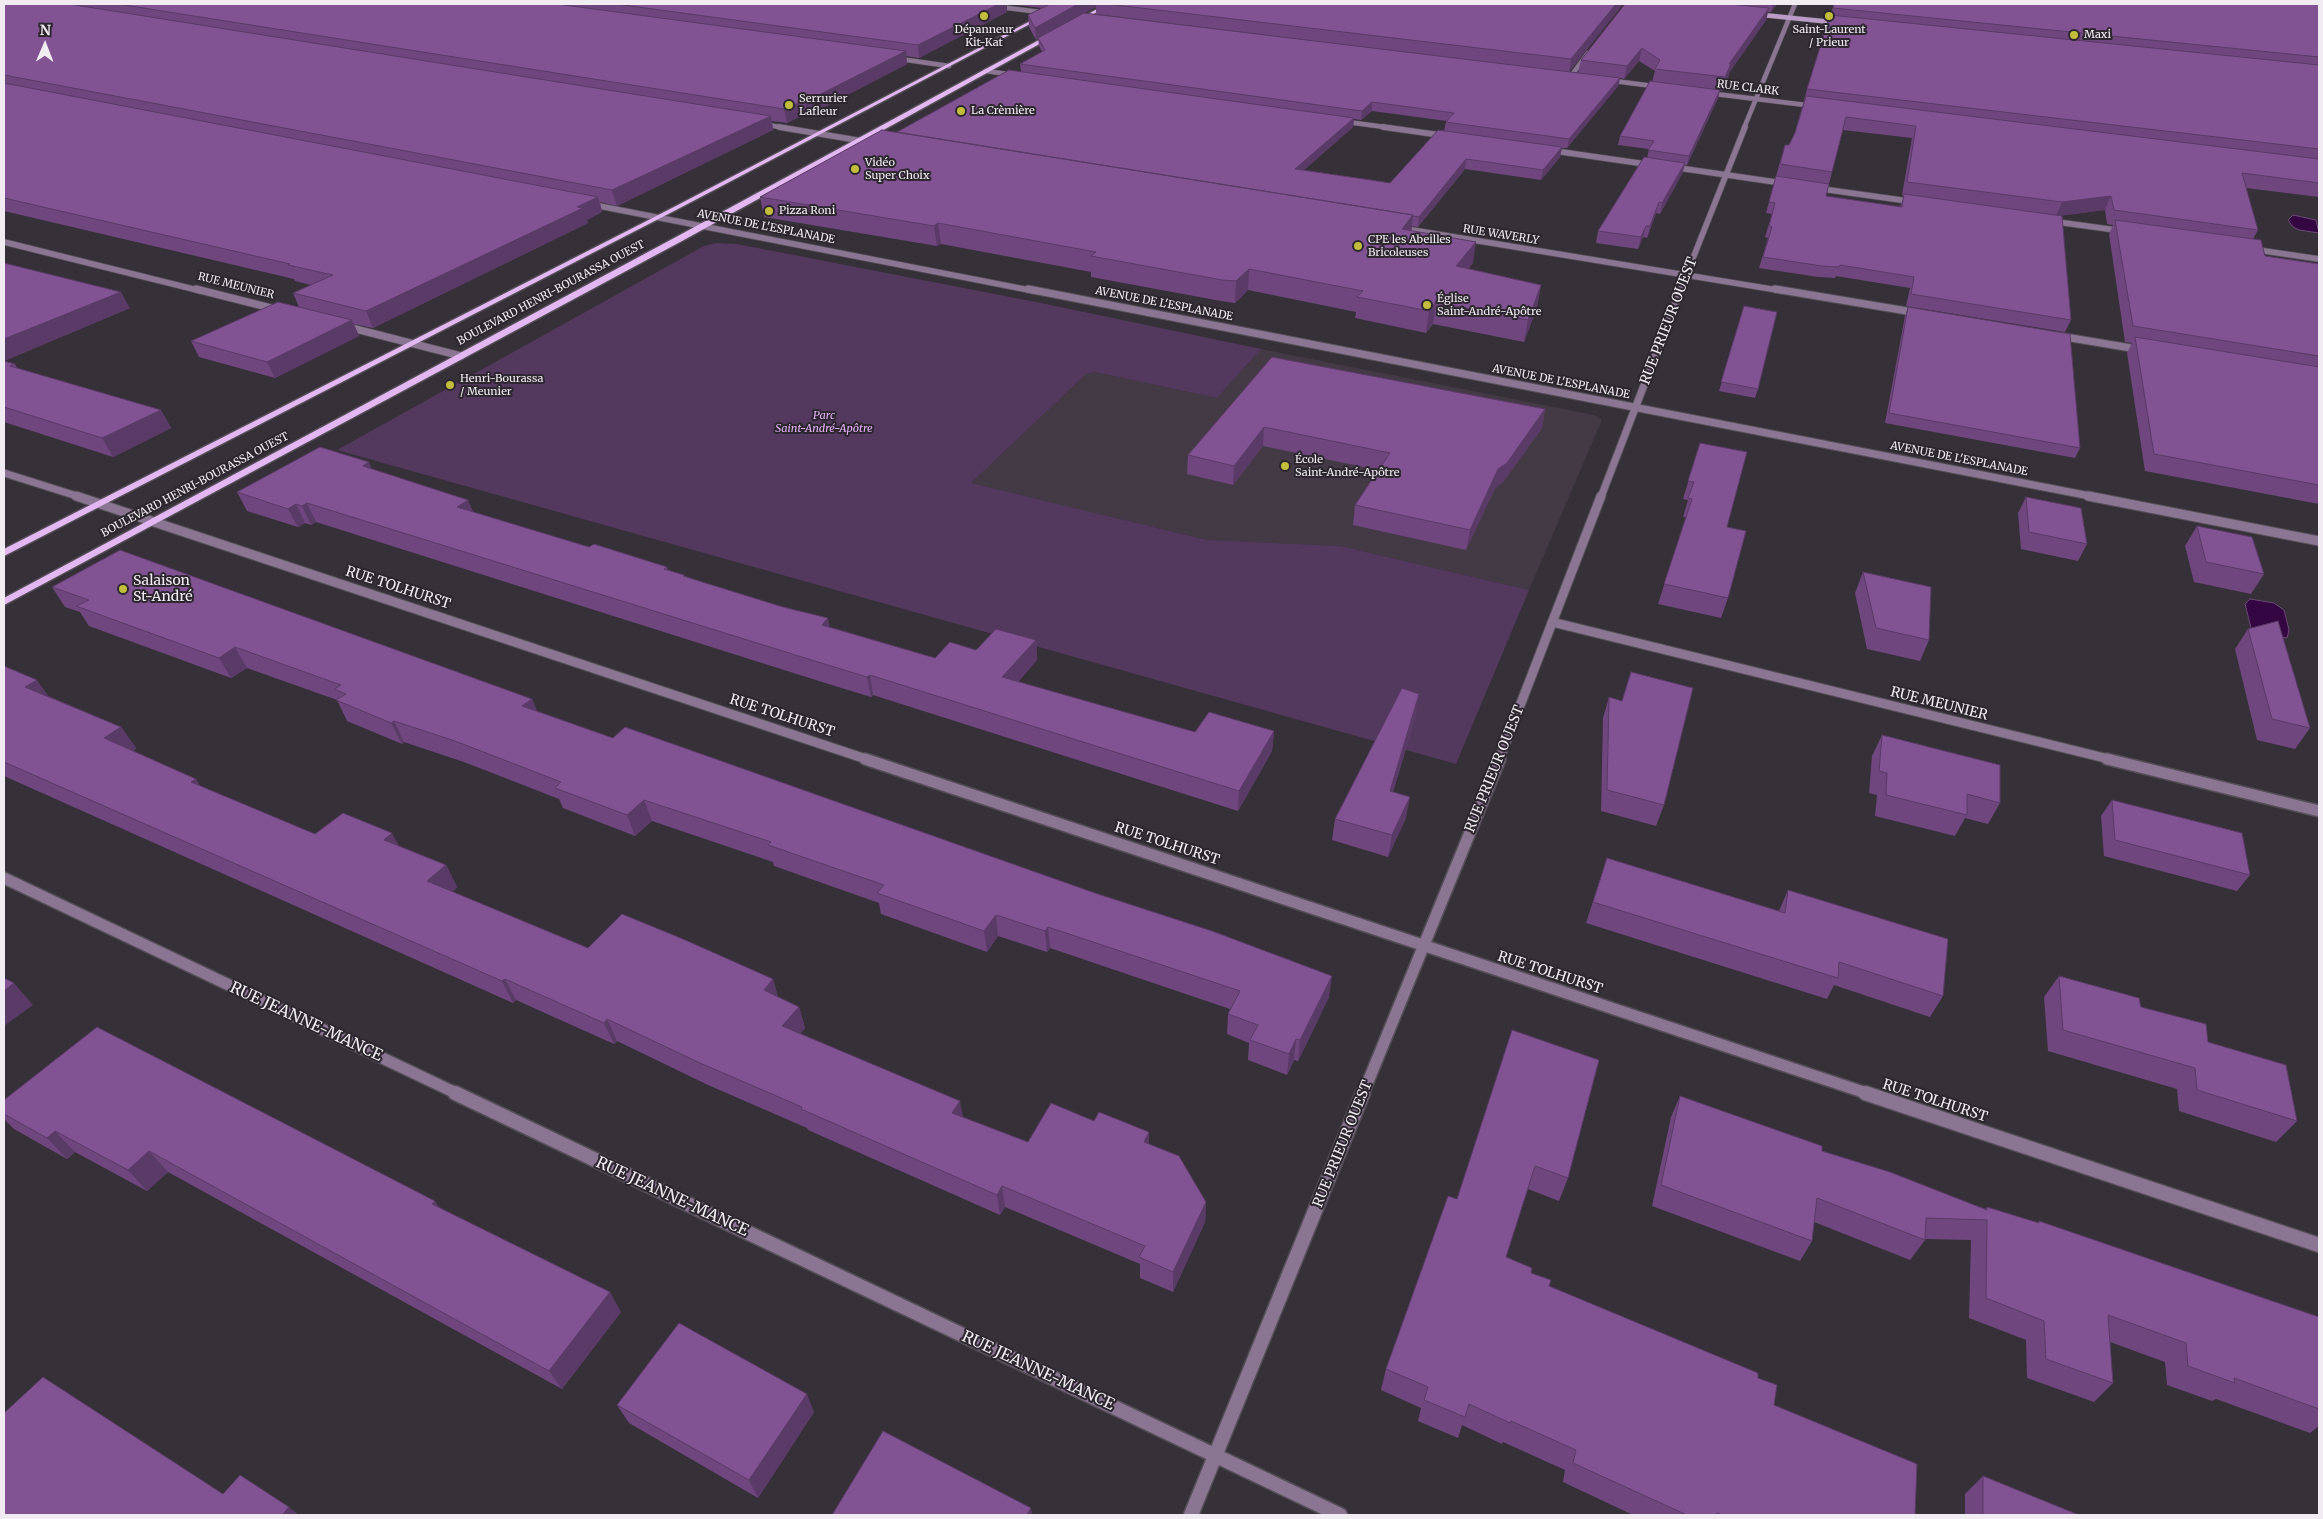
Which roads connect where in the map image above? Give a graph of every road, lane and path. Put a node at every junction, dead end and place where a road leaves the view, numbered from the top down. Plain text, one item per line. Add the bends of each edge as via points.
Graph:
1 (975, 4) edge
2 (1066, 4) edge
3 (1109, 4) edge
4 (1795, 4) edge
5 (1050, 13) junction
6 (1747, 14) edge
7 (1084, 17) junction
8 (1095, 18) edge
9 (1789, 18) junction
10 (1851, 24) edge
11 (1067, 27) edge
12 (1058, 32) edge
13 (1592, 48) edge
14 (885, 57) edge
15 (949, 66) junction
16 (986, 71) junction
17 (1561, 75) edge
18 (1020, 76) edge
19 (1571, 76) junction
20 (1577, 77) edge
21 (1600, 80) edge
22 (1669, 88) edge
23 (1699, 92) edge
24 (1756, 99) junction
25 (1821, 107) edge
26 (1332, 120) edge
27 (756, 123) edge
28 (818, 133) junction
29 (1450, 136) edge
30 (860, 140) junction
31 (878, 143) edge
32 (1538, 149) edge
33 (1656, 165) edge
34 (1666, 167) edge
35 (1725, 175) junction
36 (1795, 185) edge
37 (1805, 186) edge
38 (1924, 203) edge
39 (586, 204) edge
40 (657, 217) junction
41 (2042, 220) edge
42 (703, 226) junction
43 (1394, 228) edge
44 (2131, 232) edge
45 (4, 242) edge
46 (2240, 248) edge
47 (2319, 259) edge
48 (1687, 275) junction
49 (289, 312) edge
50 (1928, 315) edge
51 (336, 324) edge
52 (2055, 336) edge
53 (412, 344) junction
54 (2153, 352) edge
55 (461, 356) junction
56 (1635, 408) junction
57 (4, 474) edge
58 (100, 504) junction
59 (154, 521) junction
60 (2319, 541) edge
61 (4, 553) edge
62 (4, 602) edge
63 (1552, 622) junction
64 (2319, 811) edge
65 (4, 878) edge
66 (1424, 946) junction
67 (2319, 1245) edge
68 (1215, 1455) junction
69 (1191, 1515) edge
70 (1340, 1515) edge

1 - 5 street
2 - 5 main road, BOULEVARD HENRI-BOURASSA OUEST
3 - 7 main road
4 - 9 street, RUE PRIEUR OUEST
5 - 15 main road, BOULEVARD HENRI-BOURASSA OUEST
6 - 9 main road
7 - 8 street
7 - 11 main road
9 - 10 main road
9 - 24 street, RUE PRIEUR OUEST
12 - 16 main road, BOULEVARD HENRI-BOURASSA OUEST
13 - 19 street
14 - 15 street
15 - 28 main road, BOULEVARD HENRI-BOURASSA OUEST
16 - 18 street
16 - 30 main road, BOULEVARD HENRI-BOURASSA OUEST
17 - 19 street
19 - 20 street
21 - 22 street
23 - 24 street, RUE CLARK
24 - 25 street, RUE CLARK
24 - 35 street, RUE PRIEUR OUEST
26 - 29 street
27 - 28 street
28 - 30 street
28 - 40 main road, BOULEVARD HENRI-BOURASSA OUEST
30 - 31 street
30 - 42 main road, BOULEVARD HENRI-BOURASSA OUEST
32 - 33 street
34 - 35 street
35 - 36 street
35 - 48 street, RUE PRIEUR OUEST
37 - 38 street
39 - 40 street, AVENUE DE L'ESPLANADE
40 - 42 street, AVENUE DE L'ESPLANADE
40 - 53 main road, BOULEVARD HENRI-BOURASSA OUEST
41 - 44 street
42 - 55 main road, BOULEVARD HENRI-BOURASSA OUEST
42 - 56 street, AVENUE DE L'ESPLANADE
43 - 48 street, RUE WAVERLY
45 - 49 street, RUE MEUNIER
46 - 47 street
48 - 50 street, RUE WAVERLY
48 - 56 street, RUE PRIEUR OUEST
51 - 53 street
52 - 54 street
53 - 55 street
53 - 58 main road, BOULEVARD HENRI-BOURASSA OUEST
55 - 59 main road, BOULEVARD HENRI-BOURASSA OUEST
56 - 60 street, AVENUE DE L'ESPLANADE
56 - 63 street, RUE PRIEUR OUEST
57 - 58 street, RUE TOLHURST
58 - 59 street, RUE TOLHURST
58 - 61 main road, BOULEVARD HENRI-BOURASSA OUEST
59 - 62 main road, BOULEVARD HENRI-BOURASSA OUEST
59 - 66 street, RUE TOLHURST
63 - 64 street, RUE MEUNIER
63 - 66 street, RUE PRIEUR OUEST
65 - 68 street, RUE JEANNE-MANCE
66 - 67 street, RUE TOLHURST
66 - 68 street, RUE PRIEUR OUEST
68 - 69 street, RUE PRIEUR OUEST
68 - 70 street, RUE JEANNE-MANCE

